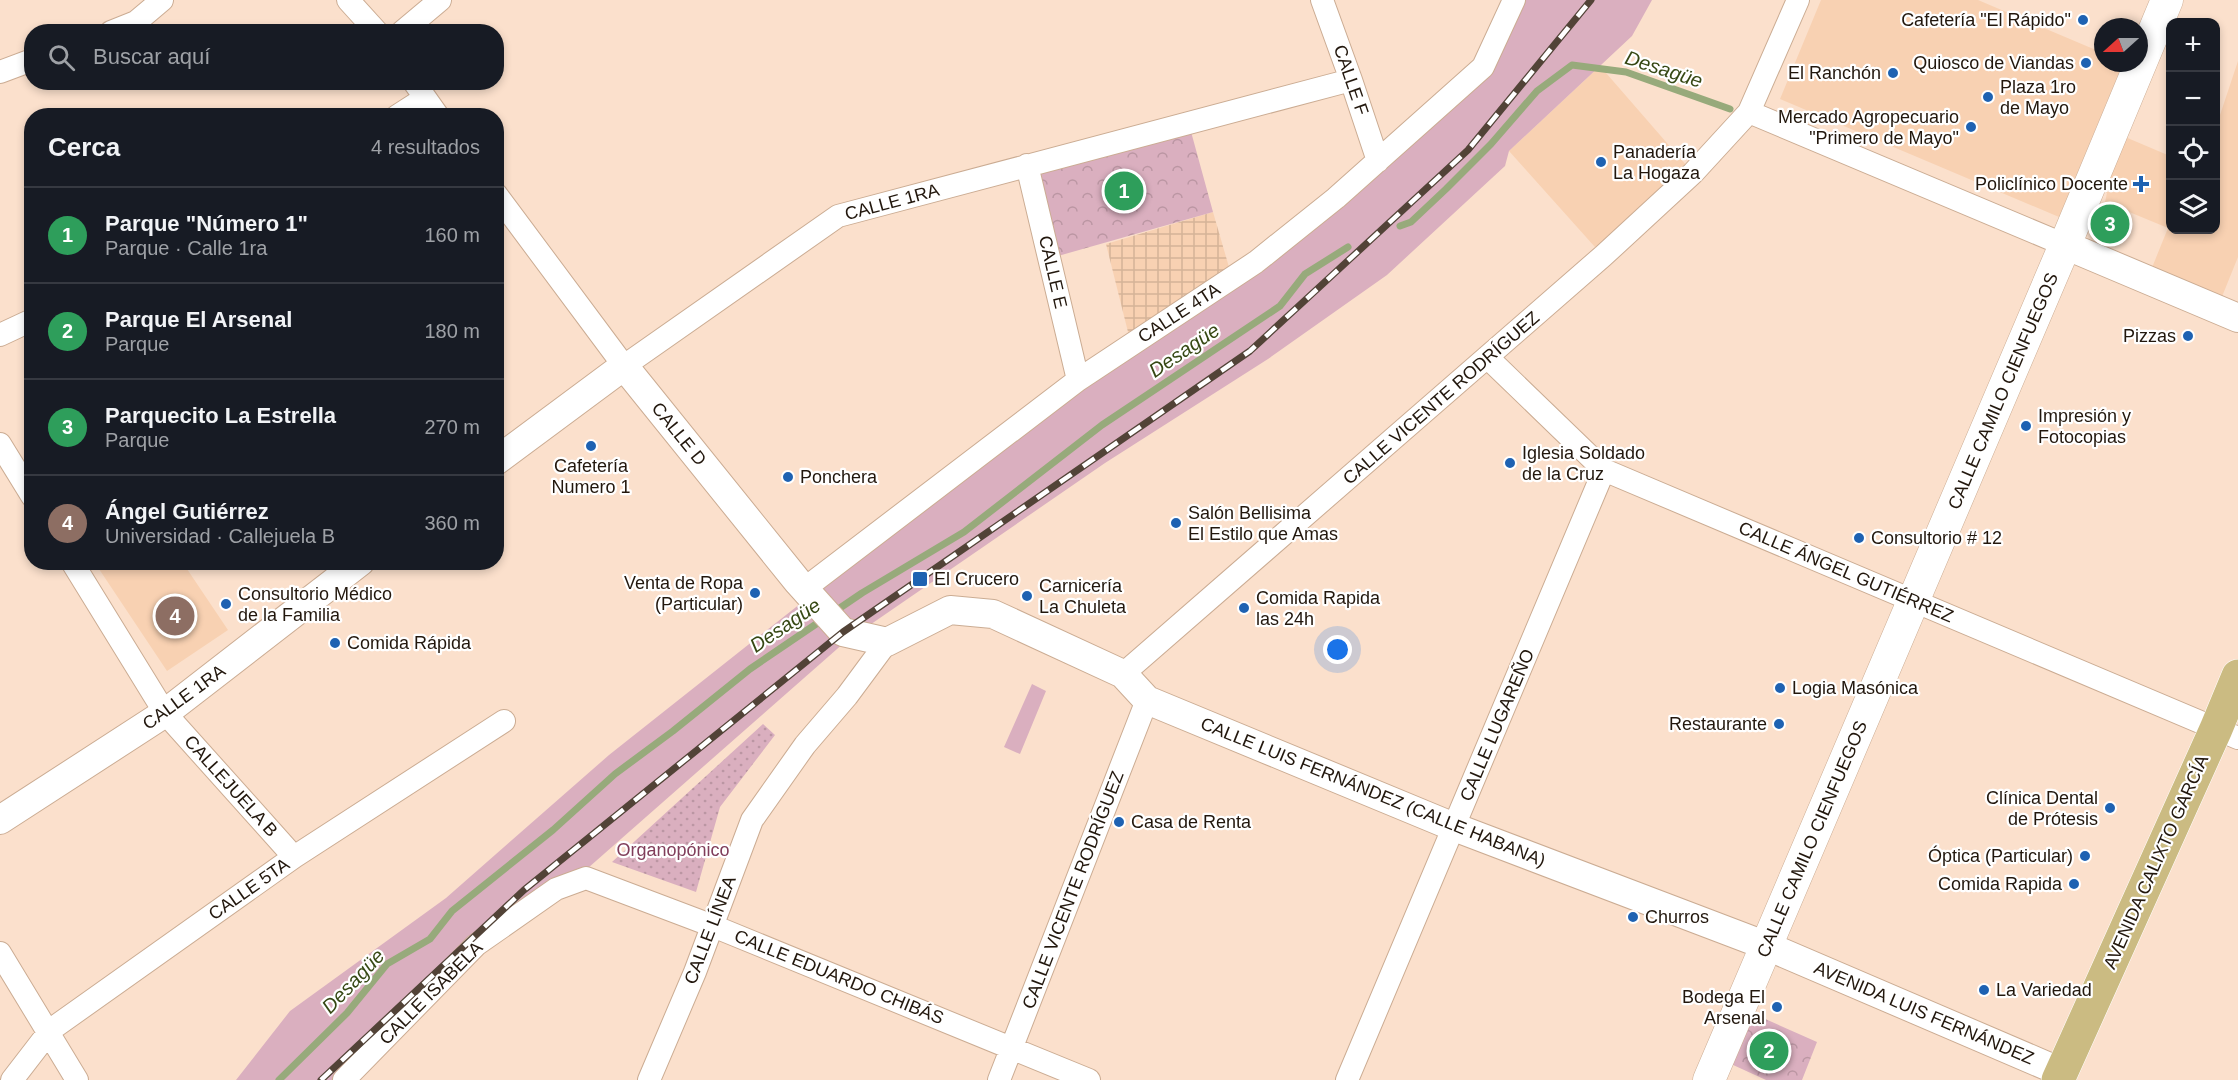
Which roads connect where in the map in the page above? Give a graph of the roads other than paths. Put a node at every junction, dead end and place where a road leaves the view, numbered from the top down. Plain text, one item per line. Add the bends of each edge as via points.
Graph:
1 (162, 0) edge
2 (348, 0) edge
3 (440, 0) edge
4 (1322, 0) edge
5 (1514, 0) edge
6 (1798, 0) edge
7 (2167, 0) edge
8 (131, 24) edge
9 (369, 24) edge
10 (412, 24) edge
11 (24, 63) edge
12 (0, 72) edge
13 (1352, 80) junction
14 (426, 99) edge
15 (411, 108) edge
16 (1749, 112) junction
17 (1378, 161) junction
18 (1028, 165) junction
19 (504, 205) edge
20 (2065, 245) junction
21 (2238, 318) edge
22 (24, 324) edge
23 (0, 334) edge
24 (1487, 357) junction
25 (624, 366) junction
26 (1078, 380) junction
27 (0, 444) edge
28 (504, 455) edge
29 (1604, 470) junction
30 (24, 483) edge
31 (77, 570) edge
32 (350, 570) edge
33 (810, 595) junction
34 (1914, 601) junction
35 (887, 642) junction
36 (1123, 674) junction
37 (2238, 676) edge
38 (1147, 700) junction
39 (165, 713) junction
40 (504, 721) dead end
41 (2227, 733) edge
42 (0, 820) edge
43 (1454, 827) junction
44 (294, 857) junction
45 (586, 878) joint
46 (713, 926) junction
47 (1767, 946) junction
48 (0, 953) edge
49 (49, 1032) junction
50 (1012, 1047) junction
51 (2067, 1077) edge
52 (12, 1080) edge
53 (77, 1080) edge
54 (344, 1080) edge
55 (649, 1080) edge
56 (999, 1080) edge
57 (1089, 1080) edge
58 (1347, 1080) edge
59 (1709, 1080) edge

1 - 8 street
2 - 9 street
3 - 10 street
4 - 13 street, CALLE F
5 - 17 street, CALLE 4TA via 1483,67
6 - 16 street
7 - 20 main road, CALLE CAMILO CIENFUEGOS
11 - 12 street
13 - 17 street, CALLE F
13 - 18 street, CALLE 1RA
14 - 15 street
16 - 20 street
16 - 24 street, CALLE VICENTE RODRÍGUEZ via 1694,173
17 - 26 street, CALLE 4TA via 1256,262
18 - 25 street, CALLE 1RA via 838,216
18 - 26 street, CALLE E
19 - 25 street, CALLE D
20 - 21 street
20 - 34 main road, CALLE CAMILO CIENFUEGOS
22 - 23 street
24 - 29 street, CALLE ÁNGEL GUTIÉRREZ
24 - 36 street, CALLE VICENTE RODRÍGUEZ
25 - 28 street, CALLE 1RA
25 - 33 street, CALLE D
26 - 33 street, CALLE 4TA
27 - 30 street
29 - 34 street, CALLE ÁNGEL GUTIÉRREZ
29 - 43 street, CALLE LUGAREÑO
31 - 39 street, CALLEJUELA B
32 - 39 street, CALLE 1RA
33 - 35 street, CALLE D via 843,632
34 - 41 street, CALLE ÁNGEL GUTIÉRREZ
34 - 47 main road, CALLE CAMILO CIENFUEGOS
35 - 36 street, CALLE LUIS FERNÁNDEZ (CALLE HABANA) via 950,610 993,614
35 - 46 street, CALLE LÍNEA via 752,819
36 - 38 street, CALLE LUIS FERNÁNDEZ (CALLE HABANA)
37 - 41 main road, AVENIDA CALIXTO GARCÍA
38 - 43 street, CALLE LUIS FERNÁNDEZ (CALLE HABANA)
38 - 50 street, CALLE VICENTE RODRÍGUEZ
39 - 42 street, CALLE 1RA
39 - 44 street, CALLEJUELA B
40 - 44 street, CALLE 5TA
41 - 51 main road, AVENIDA CALIXTO GARCÍA
43 - 47 street, CALLE LUIS FERNÁNDEZ (CALLE HABANA)
43 - 58 street, CALLE LUGAREÑO
44 - 49 street, CALLE 5TA
45 - 46 street, CALLE EDUARDO CHIBÁS
45 - 54 street, CALLE ISABELA via 556,890 476,945
46 - 50 street, CALLE EDUARDO CHIBÁS
46 - 55 street, CALLE LÍNEA
47 - 51 street, AVENIDA LUIS FERNÁNDEZ
47 - 59 main road, CALLE CAMILO CIENFUEGOS
48 - 49 street
49 - 52 street, CALLE 5TA
49 - 53 street
50 - 56 street, CALLE VICENTE RODRÍGUEZ
50 - 57 street, CALLE EDUARDO CHIBÁS

